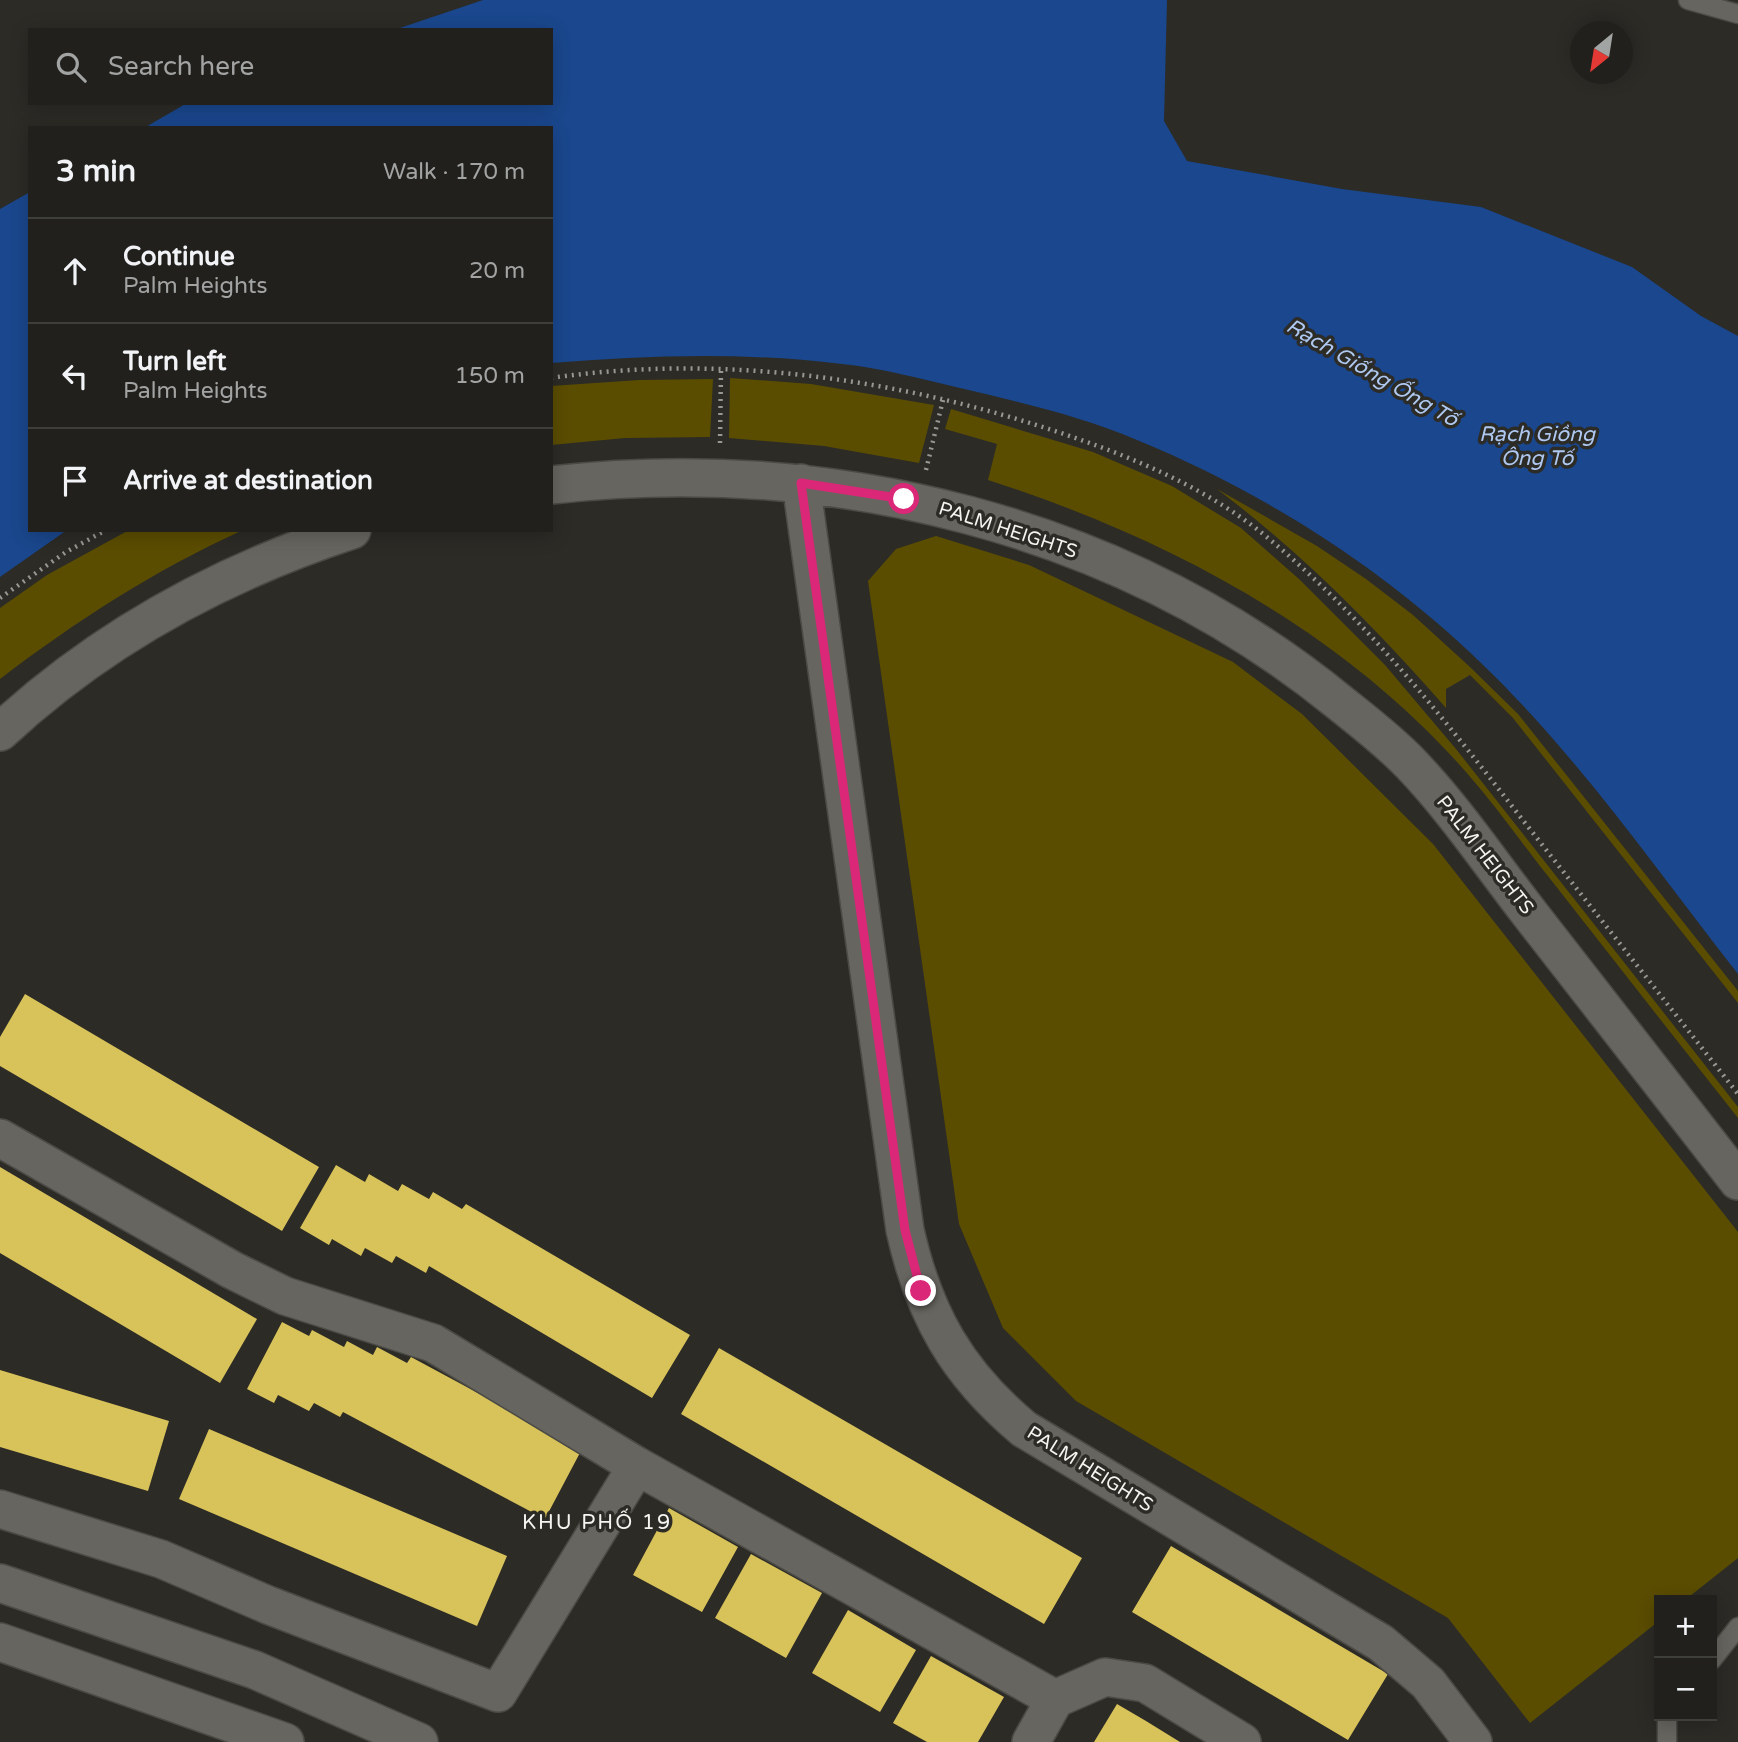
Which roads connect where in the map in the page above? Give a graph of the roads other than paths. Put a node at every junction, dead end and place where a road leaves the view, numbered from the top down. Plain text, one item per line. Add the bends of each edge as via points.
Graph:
1 (1688, 0) edge
2 (1738, 14) edge
3 (801, 483) junction
4 (553, 485) edge
5 (347, 532) edge
6 (0, 732) edge
7 (0, 1138) edge
8 (1738, 1181) edge
9 (637, 1466) junction
10 (0, 1509) edge
11 (0, 1583) edge
12 (1738, 1627) edge
13 (0, 1642) edge
14 (1714, 1658) edge
15 (1055, 1699) junction
16 (1667, 1721) edge
17 (285, 1742) edge
18 (419, 1742) edge
19 (1031, 1742) edge
20 (1242, 1742) edge
21 (1473, 1742) edge
22 (1667, 1742) edge

1 - 2 lane
3 - 4 street via 695,476
3 - 8 street, PALM HEIGHTS via 953,509 1049,540 1184,600 1306,675 1385,739 1435,790
3 - 21 street, PALM HEIGHTS via 905,1230 921,1291 936,1325 975,1382 1024,1429 1381,1643 1427,1683
5 - 6 street via 260,565 155,617 81,664
7 - 9 street via 285,1296 433,1343
9 - 10 street via 498,1693 161,1559
9 - 15 street
11 - 18 street via 255,1670
12 - 14 lane
13 - 17 street
15 - 19 street
15 - 20 street via 1105,1677 1145,1683
16 - 22 lane

